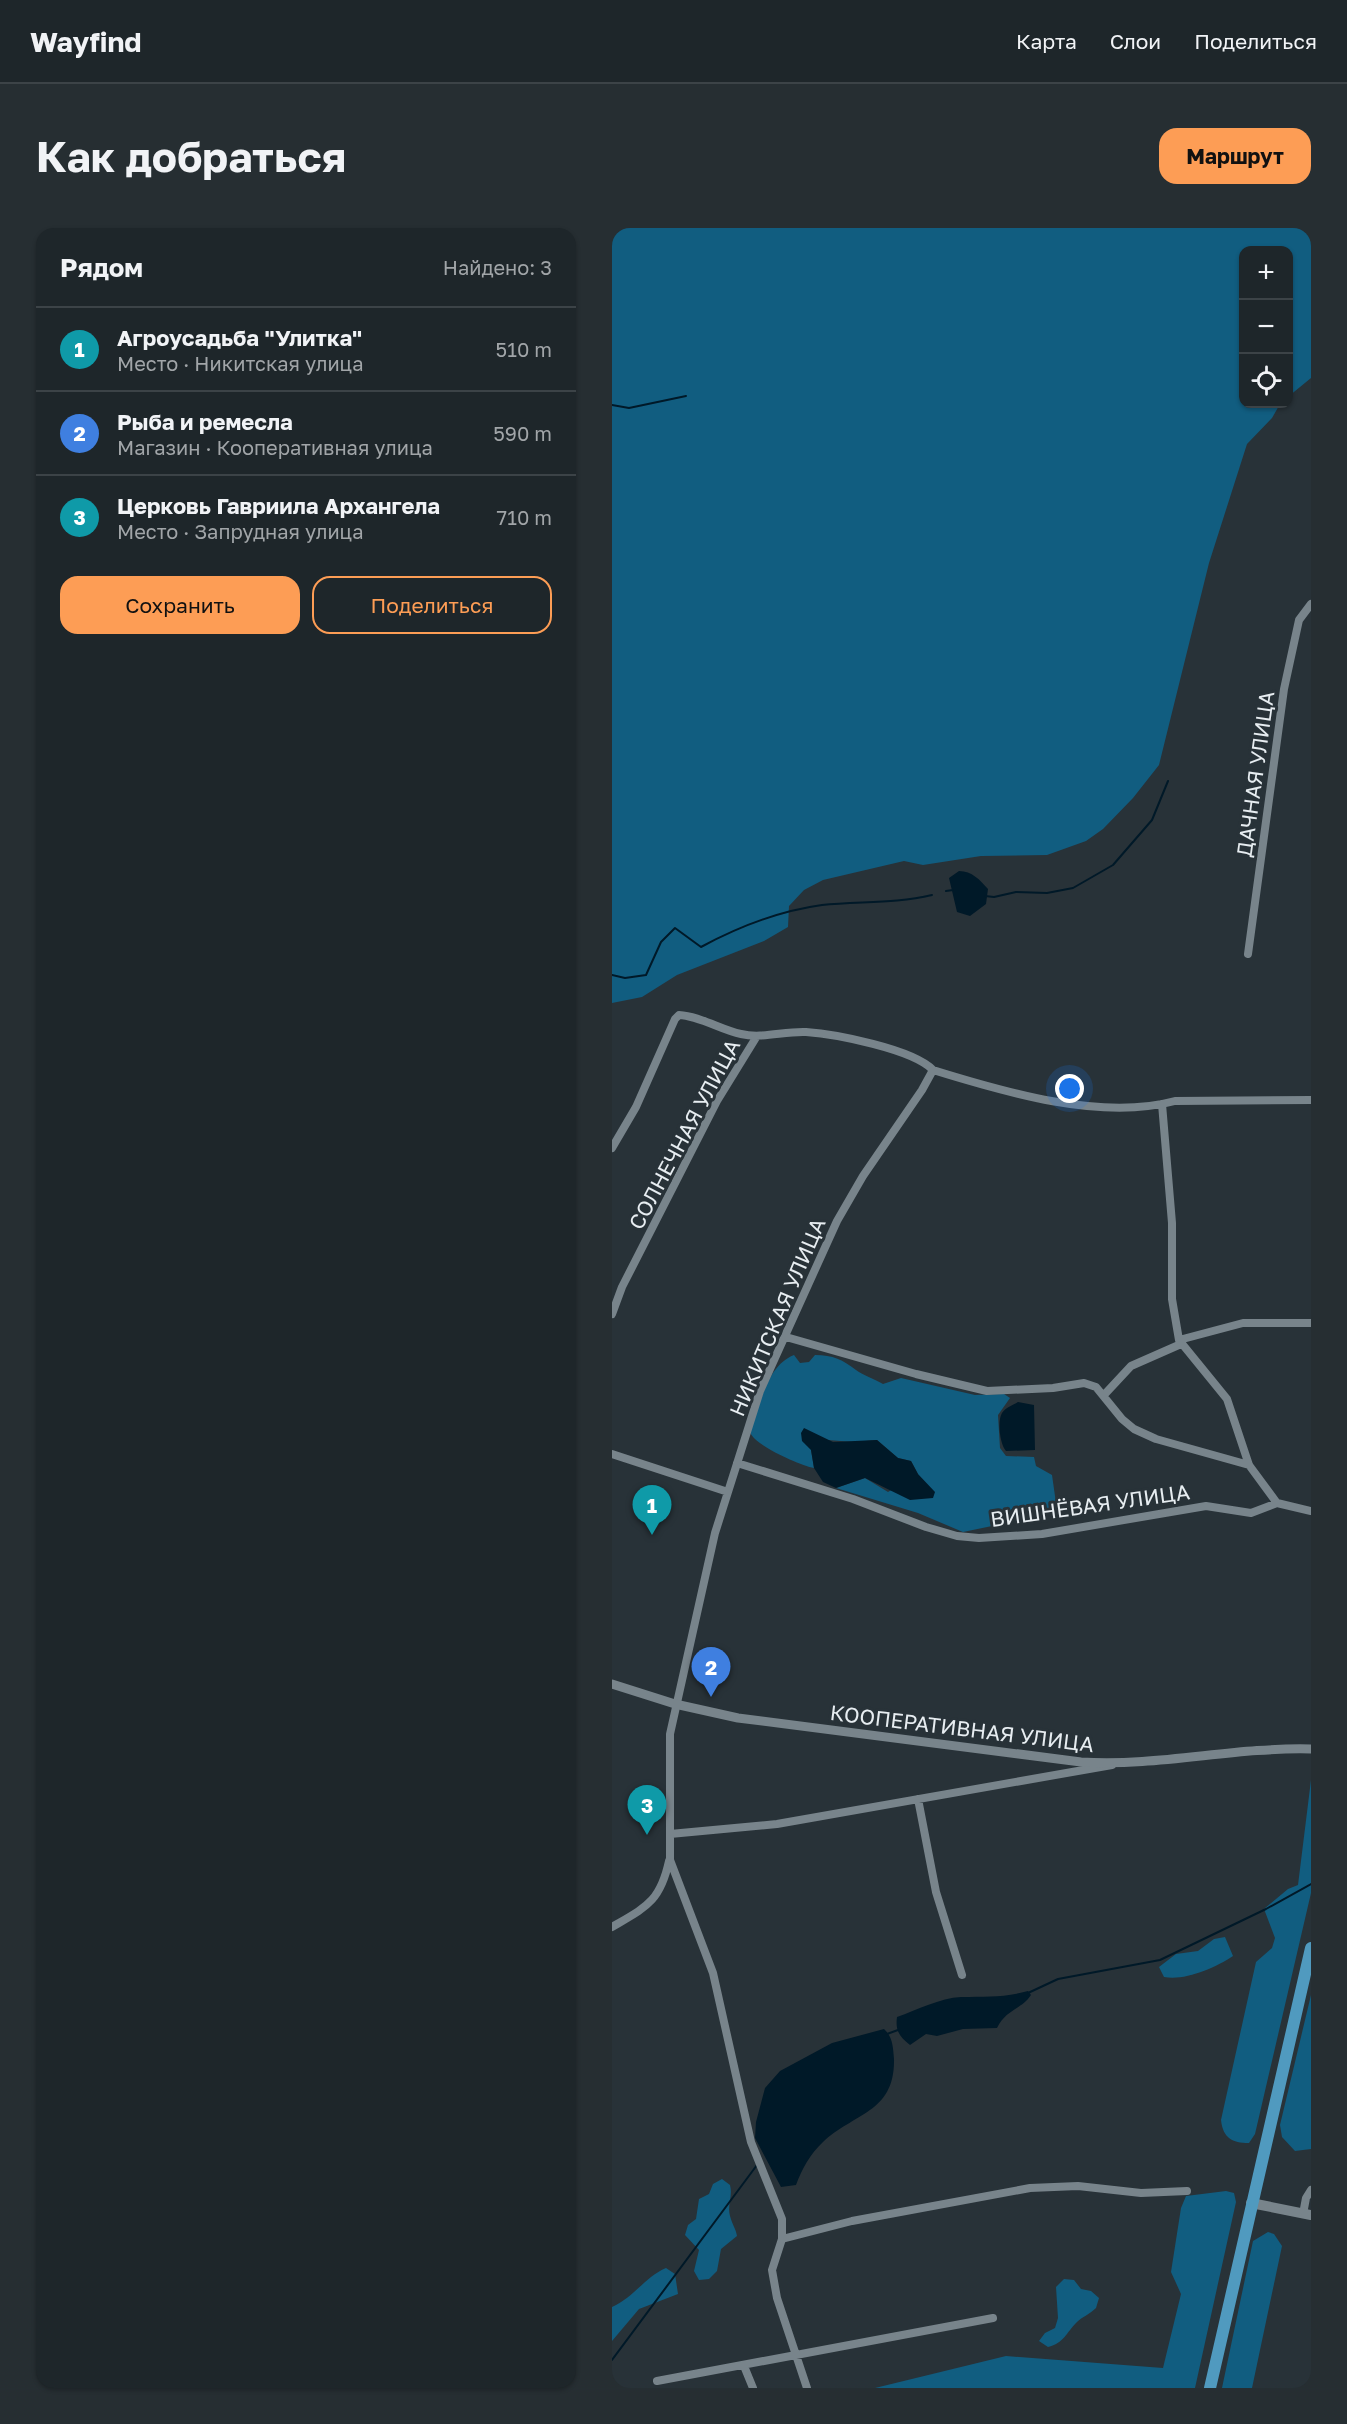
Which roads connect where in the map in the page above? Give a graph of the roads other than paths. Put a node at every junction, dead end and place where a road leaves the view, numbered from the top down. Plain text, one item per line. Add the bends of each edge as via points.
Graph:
1 (1311, 604) edge
2 (1248, 954) dead end
3 (757, 1036) junction
4 (933, 1070) junction
5 (1311, 1100) edge
6 (1162, 1104) junction
7 (612, 1148) edge
8 (612, 1314) edge
9 (1311, 1323) edge
10 (786, 1336) junction
11 (1180, 1342) junction
12 (1104, 1395) junction
13 (612, 1454) edge
14 (737, 1463) junction
15 (1249, 1466) junction
16 (728, 1492) junction
17 (1277, 1503) junction
18 (1311, 1511) edge
19 (612, 1684) edge
20 (675, 1704) junction
21 (1311, 1749) edge
22 (1115, 1764) junction
23 (918, 1799) junction
24 (670, 1834) junction
25 (670, 1860) junction
26 (612, 1927) edge
27 (1311, 1948) edge
28 (963, 1975) dead end
29 (1311, 2190) edge
30 (1187, 2191) dead end
31 (1251, 2203) junction
32 (1307, 2214) edge
33 (782, 2239) junction
34 (993, 2318) dead end
35 (795, 2355) junction
36 (744, 2366) junction
37 (657, 2381) dead end
38 (753, 2388) edge
39 (807, 2388) edge
40 (1210, 2388) edge

1 - 2 street, ДАЧНАЯ УЛИЦА via 1299,620 1284,689
3 - 4 street via 805,1032 836,1037 891,1050 926,1063
3 - 7 street via 679,1016 675,1019 636,1107
3 - 8 street, СОЛНЕЧНАЯ УЛИЦА via 717,1101
4 - 6 street via 994,1089 1089,1107
4 - 10 street, НИКИТСКАЯ УЛИЦА via 837,1221
5 - 6 street
6 - 11 street via 1172,1223 1172,1299
9 - 11 street via 1243,1323
10 - 12 street via 987,1391 1084,1383
10 - 14 street, НИКИТСКАЯ УЛИЦА via 760,1390
11 - 12 street via 1131,1366
11 - 15 street via 1227,1399
12 - 15 street via 1134,1429 1155,1439
13 - 16 street
14 - 16 street, НИКИТСКАЯ УЛИЦА
14 - 17 street, ВИШНЁВАЯ УЛИЦА via 853,1499 926,1527 979,1538 1042,1534 1206,1506 1251,1513
15 - 17 street
16 - 20 street, НИКИТСКАЯ УЛИЦА via 714,1533
17 - 18 street
19 - 20 street, КООПЕРАТИВНАЯ УЛИЦА
20 - 22 street, КООПЕРАТИВНАЯ УЛИЦА via 738,1718
20 - 24 street, НИКИТСКАЯ УЛИЦА via 670,1734
21 - 22 street, КООПЕРАТИВНАЯ УЛИЦА via 1257,1750
22 - 23 street
23 - 24 street via 777,1824
23 - 28 street via 936,1892
24 - 25 street, НИКИТСКАЯ УЛИЦА
25 - 26 street via 659,1893 649,1906
25 - 33 street via 714,1973 751,2142 782,2219
27 - 31 main road
29 - 32 street via 1306,2198
30 - 33 street via 1030,2188 852,2221
31 - 32 main road
31 - 40 main road
33 - 35 street via 772,2270
34 - 35 street
35 - 36 street
35 - 39 street
36 - 37 street
36 - 38 street

